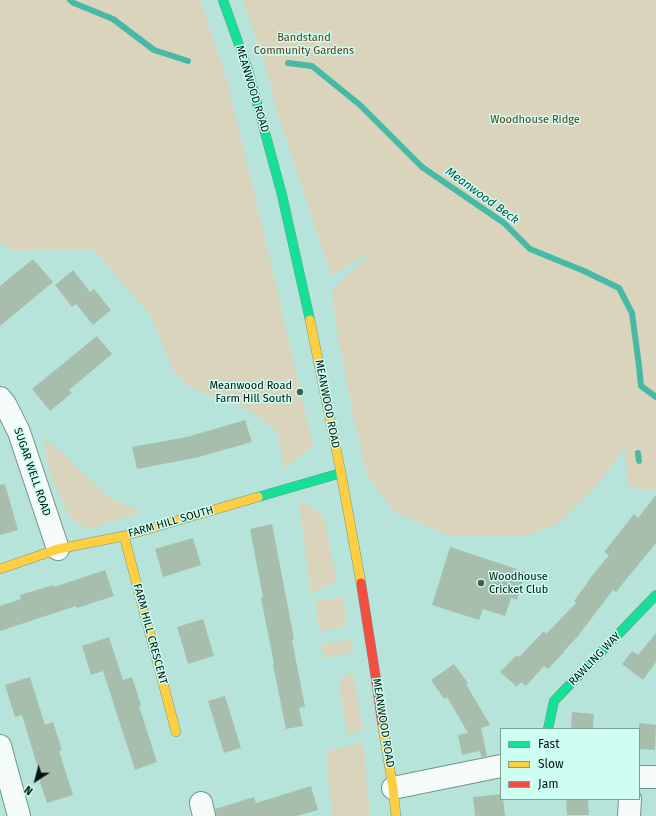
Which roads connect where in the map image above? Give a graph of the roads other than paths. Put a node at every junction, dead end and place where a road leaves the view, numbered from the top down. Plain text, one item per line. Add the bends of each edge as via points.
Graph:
1 (223, 0) edge
2 (0, 398) edge
3 (341, 473) junction
4 (124, 536) junction
5 (58, 549) junction
6 (0, 569) edge
7 (656, 595) edge
8 (548, 728) edge
9 (176, 732) dead end
10 (0, 746) edge
11 (500, 766) edge
12 (640, 777) edge
13 (656, 777) edge
14 (393, 788) junction
15 (630, 800) edge
16 (19, 816) edge
17 (396, 816) edge
18 (629, 816) edge

1 - 3 street, MEANWOOD ROAD via 248,70 282,195
2 - 5 street, SUGAR WELL ROAD via 19,432
3 - 4 street, FARM HILL SOUTH
3 - 14 street, MEANWOOD ROAD
4 - 5 street, FARM HILL SOUTH
4 - 9 street, FARM HILL CRESCENT
5 - 6 street, FARM HILL SOUTH
7 - 8 street, RAWLING WAY via 554,701
10 - 16 street
11 - 14 street
12 - 13 street
14 - 17 street, MEANWOOD ROAD
15 - 18 street

